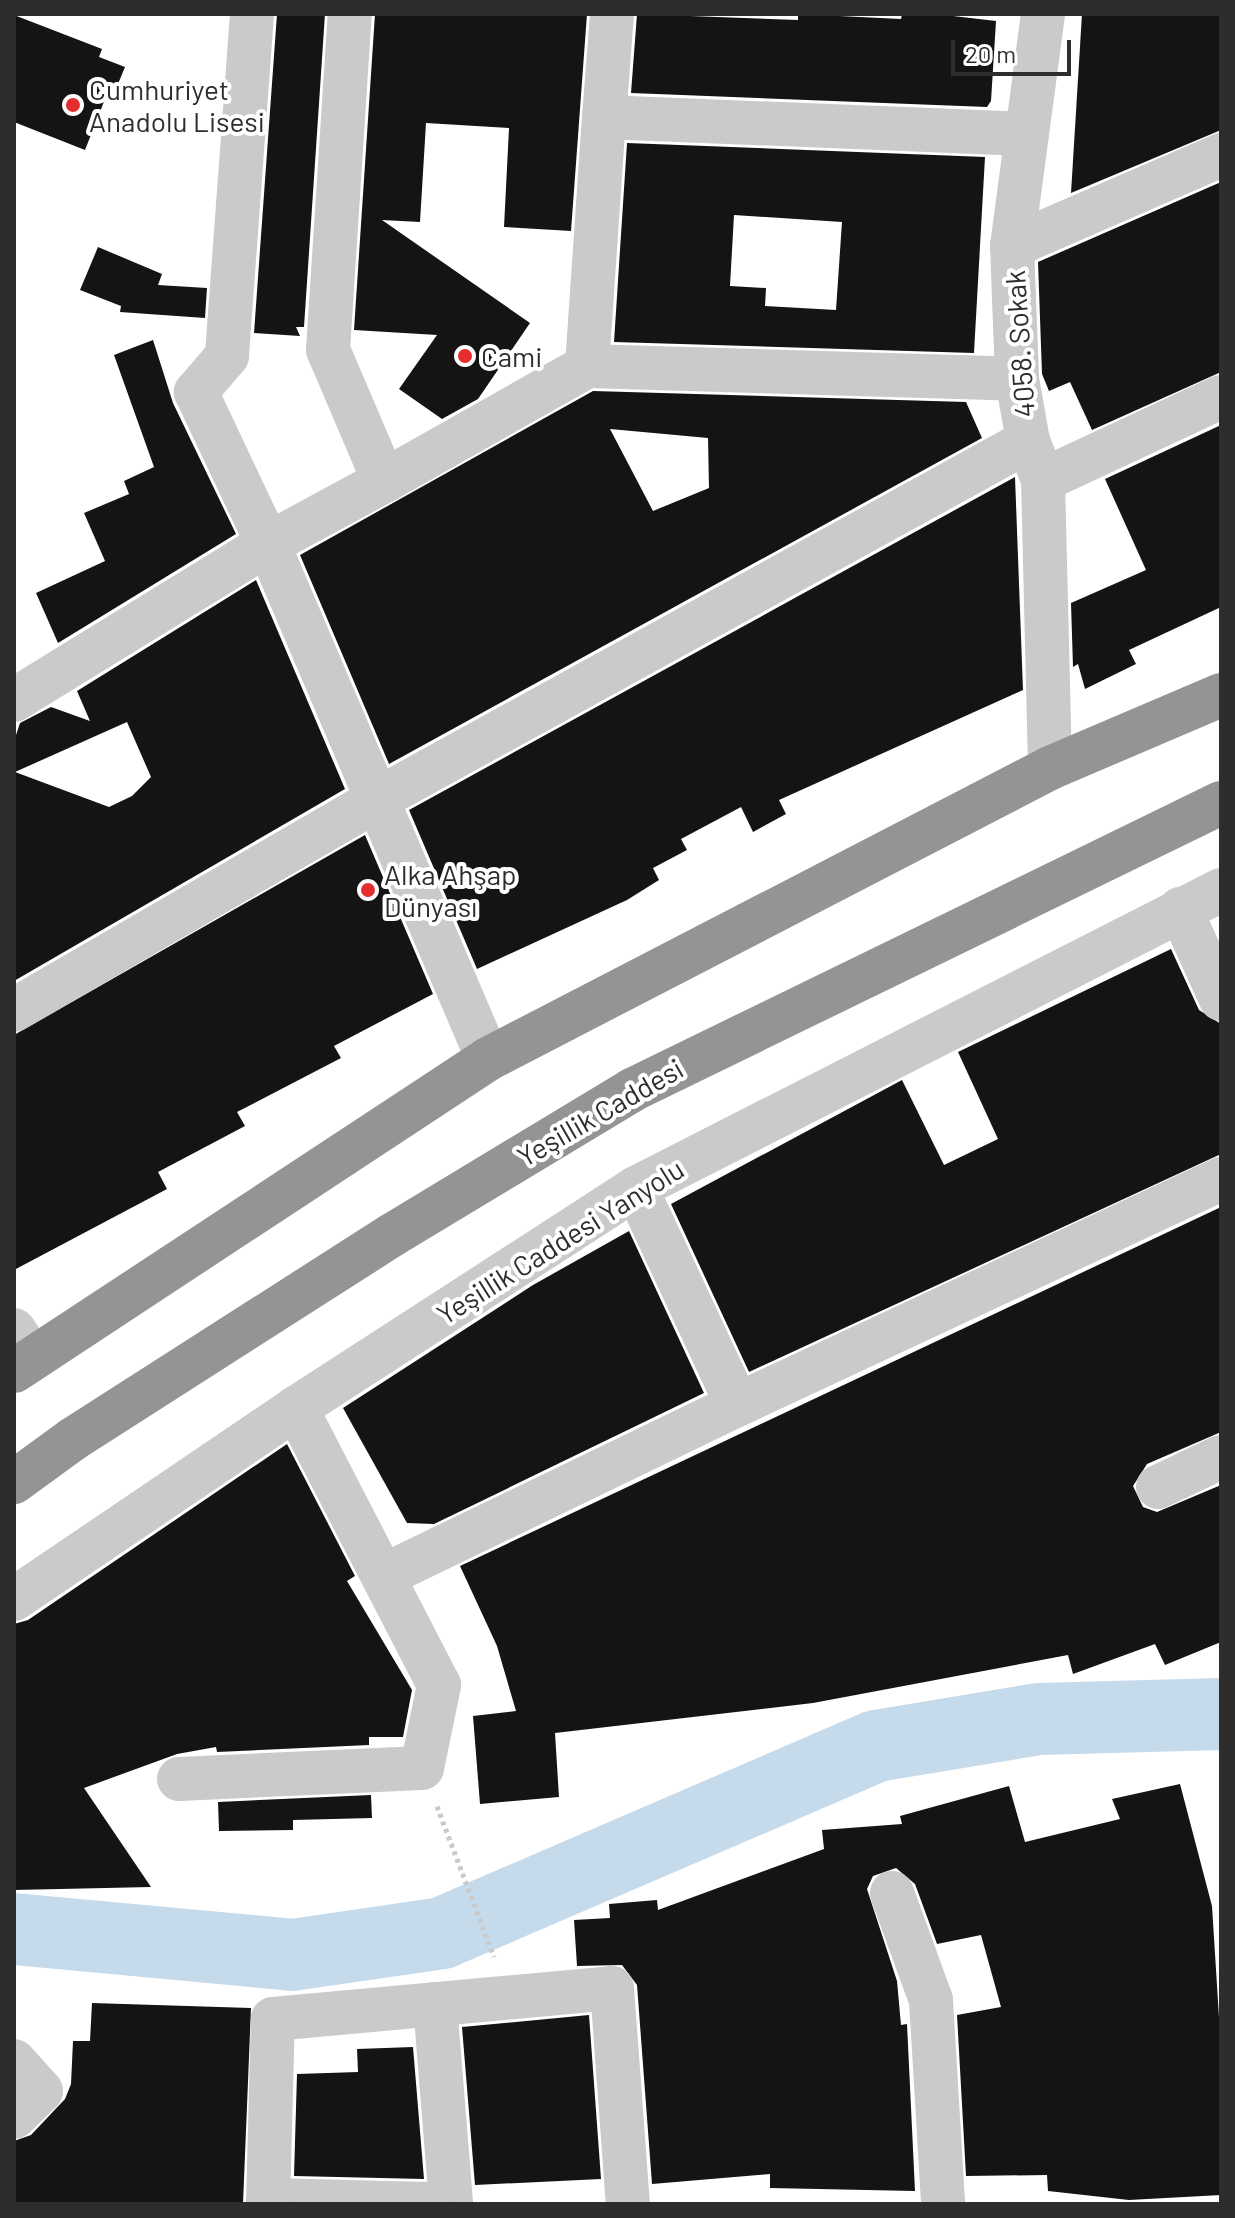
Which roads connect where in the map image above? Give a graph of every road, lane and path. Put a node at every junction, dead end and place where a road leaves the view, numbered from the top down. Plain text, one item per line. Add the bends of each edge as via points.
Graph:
1 (252, 14) edge
2 (350, 14) edge
3 (612, 14) edge
4 (1043, 14) edge
5 (604, 117) junction
6 (1027, 134) junction
7 (1221, 155) edge
8 (1012, 246) junction
9 (587, 366) junction
10 (1017, 379) junction
11 (1221, 397) edge
12 (1036, 460) junction
13 (384, 481) junction
14 (268, 544) junction
15 (1221, 695) edge
16 (14, 700) edge
17 (1050, 768) junction
18 (376, 800) junction
19 (1221, 803) edge
20 (1221, 890) edge
21 (1180, 909) junction
22 (1221, 999) edge
23 (14, 1010) edge
24 (488, 1059) junction
25 (1221, 1179) edge
26 (636, 1188) junction
27 (20, 1353) edge
28 (737, 1405) junction
29 (296, 1408) junction
30 (1221, 1457) edge
31 (14, 1482) edge
32 (1158, 1487) dead end
33 (383, 1576) junction
34 (14, 1599) edge
35 (422, 1768) junction
36 (179, 1779) dead end
37 (892, 1893) dead end
38 (508, 1994) junction
39 (435, 2004) junction
40 (14, 2061) edge
41 (14, 2117) edge
42 (268, 2202) edge
43 (428, 2204) edge
44 (445, 2204) edge
45 (453, 2204) edge
46 (628, 2204) edge
47 (943, 2204) edge

1 - 14 street via 227,356 196,392
2 - 13 street via 328,350
3 - 5 street
4 - 6 street, 4058. Sokak
5 - 6 street
5 - 9 street
6 - 8 street, 4058. Sokak
7 - 8 street
8 - 10 street, 4058. Sokak
9 - 10 street
9 - 13 street
10 - 12 street, 4058. Sokak
11 - 12 street
12 - 17 street, 4058. Sokak
12 - 18 street
13 - 14 street
14 - 16 street
14 - 18 street
15 - 17 highway
17 - 24 highway
18 - 23 street
18 - 24 street
19 - 31 highway, Yeşillik Caddesi via 632,1090 378,1243
20 - 21 street, Yeşillik Caddesi Yanyolu
21 - 22 street
21 - 26 street, Yeşillik Caddesi Yanyolu
24 - 27 highway
25 - 28 street
26 - 28 street
26 - 29 street, Yeşillik Caddesi Yanyolu
28 - 33 street
29 - 33 street
29 - 34 street, Yeşillik Caddesi Yanyolu
30 - 32 street
33 - 35 street via 439,1685
35 - 36 street
35 - 38 path
37 - 47 street via 931,2000
38 - 39 street
38 - 46 street via 612,1988
39 - 42 street via 273,2019
39 - 45 street
40 - 41 street via 41,2091
42 - 43 street
44 - 45 street

